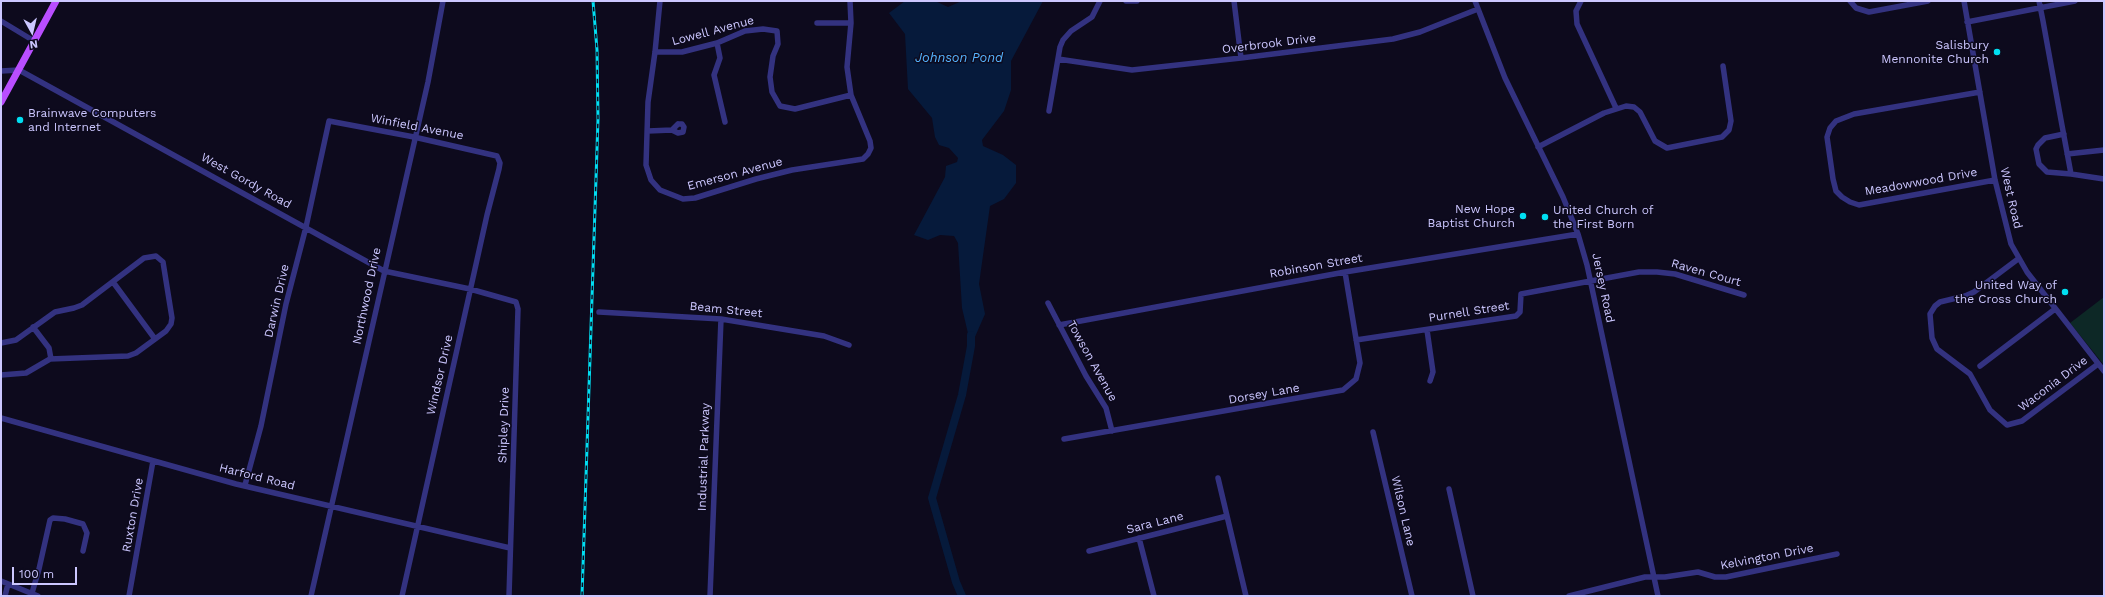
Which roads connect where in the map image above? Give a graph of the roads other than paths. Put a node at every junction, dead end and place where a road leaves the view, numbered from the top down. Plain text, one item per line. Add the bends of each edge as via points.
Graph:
1 (56, 1) edge
2 (443, 1) edge
3 (660, 1) edge
4 (850, 1) edge
5 (1100, 1) edge
6 (1126, 1) edge
7 (1137, 1) edge
8 (1234, 1) edge
9 (1475, 1) edge
10 (1581, 1) edge
11 (1850, 1) edge
12 (1928, 1) edge
13 (1964, 1) edge
14 (2039, 1) edge
15 (2075, 1) edge
16 (2040, 8) junction
17 (1478, 9) junction
18 (1, 21) edge
19 (1968, 22) junction
20 (817, 23) dead end
21 (851, 23) junction
22 (34, 41) junction
23 (717, 43) junction
24 (655, 52) junction
25 (1241, 58) junction
26 (1058, 59) junction
27 (1723, 66) dead end
28 (19, 70) junction
29 (1, 71) edge
30 (1980, 92) junction
31 (851, 95) junction
32 (1, 102) edge
33 (1616, 108) junction
34 (1049, 111) dead end
35 (329, 121) joint
36 (724, 122) dead end
37 (672, 130) dead end
38 (648, 131) junction
39 (2064, 134) junction
40 (414, 137) junction
41 (1538, 148) junction
42 (2104, 150) edge
43 (2068, 154) junction
44 (499, 159) joint
45 (2071, 174) junction
46 (2104, 179) edge
47 (1995, 180) junction
48 (306, 228) junction
49 (1578, 234) junction
50 (2018, 259) junction
51 (384, 270) junction
52 (1346, 272) junction
53 (112, 282) junction
54 (1590, 283) junction
55 (470, 289) junction
56 (1744, 295) dead end
57 (1048, 303) dead end
58 (2055, 309) junction
59 (599, 312) dead end
60 (721, 319) junction
61 (1059, 325) junction
62 (33, 327) junction
63 (1427, 330) junction
64 (155, 338) junction
65 (1356, 340) junction
66 (1, 343) edge
67 (849, 345) dead end
68 (52, 359) junction
69 (2098, 364) junction
70 (1980, 366) dead end
71 (2104, 372) edge
72 (1, 375) edge
73 (1430, 382) dead end
74 (1, 418) edge
75 (1112, 431) junction
76 (1373, 432) dead end
77 (1064, 439) dead end
78 (153, 461) junction
79 (1218, 478) dead end
80 (245, 485) junction
81 (1450, 489) dead end
82 (332, 507) junction
83 (1227, 516) junction
84 (416, 528) junction
85 (1139, 538) junction
86 (510, 548) junction
87 (83, 551) dead end
88 (1089, 551) dead end
89 (1837, 554) dead end
90 (1654, 577) junction
91 (1, 581) edge
92 (8, 584) junction
93 (32, 593) junction
94 (5, 596) edge
95 (38, 596) edge
96 (129, 596) edge
97 (311, 596) edge
98 (402, 596) edge
99 (509, 596) edge
100 (710, 596) edge
101 (1154, 596) edge
102 (1246, 596) edge
103 (1412, 596) edge
104 (1473, 596) edge
105 (1569, 596) edge
106 (1658, 596) edge

1 - 22 main road
2 - 40 street, Northwood Drive via 428,82
3 - 24 street, Emerson Avenue
4 - 21 street
5 - 26 street via 1092,17 1066,35
6 - 7 street
8 - 25 street
9 - 17 street, Jersey Road
10 - 33 street via 1576,11 1577,24
11 - 12 street via 1856,8 1869,12
13 - 19 street, West Road
14 - 16 street
15 - 16 street
16 - 19 street
16 - 39 street
17 - 25 street, Overbrook Drive via 1420,32 1393,39
17 - 41 street, Jersey Road via 1504,78
18 - 22 street
19 - 30 street, West Road
20 - 21 street
21 - 31 street via 847,67
22 - 28 main road
23 - 24 street, Lowell Avenue via 674,54
23 - 31 street, Lowell Avenue via 745,31 777,31 778,44 772,56 770,77 772,92 780,106 795,109
23 - 36 street via 720,58 714,75
24 - 38 street, Emerson Avenue via 648,102
25 - 26 street, Overbrook Drive via 1132,70
26 - 34 street
27 - 33 street via 1731,121 1729,130 1722,137 1667,148 1655,141 1638,110 1630,106
28 - 29 street
28 - 32 main road
28 - 48 street, West Gordy Road
30 - 47 street, West Road
30 - 47 street, Meadowwood Drive via 1841,118 1833,123 1828,134 1829,157 1836,191 1856,205
31 - 38 street, Emerson Avenue via 870,142 871,148 863,159 792,170 695,198 683,199 660,190 651,180 646,165
33 - 41 street
35 - 40 street, Winfield Avenue
35 - 48 street, Darwin Drive
37 - 38 street
39 - 43 street
39 - 45 street via 2041,140 2036,149 2037,157 2042,169 2047,172
40 - 44 street, Winfield Avenue via 497,156
40 - 51 street, Northwood Drive
41 - 49 street, Jersey Road via 1563,197
42 - 43 street
43 - 45 street
44 - 55 street, Windsor Drive
45 - 46 street
47 - 50 street, West Road via 2007,232
48 - 51 street, West Gordy Road
48 - 80 street, Darwin Drive
49 - 52 street, Robinson Street
49 - 54 street, Jersey Road
50 - 58 street, West Road
50 - 69 street, Waconia Drive via 1974,292 1940,302 1935,306 1930,314 1932,338 1936,349 1970,374 1990,410 2007,425 2022,421
51 - 55 street, West Gordy Road
51 - 82 street, Northwood Drive
52 - 61 street, Robinson Street
52 - 65 street, Dorsey Lane
53 - 62 street via 82,305 55,312
53 - 64 street
53 - 64 street via 148,256 161,259 166,268 172,321 168,329
54 - 56 street, Raven Court via 1639,272 1657,272 1675,274
54 - 63 street, Purnell Street via 1521,294 1520,312 1516,316
54 - 90 street, Jersey Road
55 - 84 street, Windsor Drive
55 - 86 street, Shipley Drive via 516,302 518,309
57 - 61 street, Towson Avenue
58 - 69 street, West Road
58 - 70 street
59 - 60 street, Beam Street
60 - 67 street, Beam Street via 824,336
60 - 100 street, Industrial Parkway
61 - 75 street, Towson Avenue via 1106,408
62 - 66 street via 16,340
62 - 68 street via 49,348
63 - 65 street, Purnell Street
63 - 73 street via 1433,372
64 - 68 street via 128,356
65 - 75 street, Dorsey Lane via 1360,363 1358,374 1352,384 1339,392
68 - 72 street via 26,373
69 - 71 street, West Road
74 - 78 street, Harford Road
75 - 77 street, Dorsey Lane
76 - 103 street, Wilson Lane
78 - 80 street, Harford Road
78 - 96 street, Ruxton Drive
79 - 83 street
80 - 82 street, Harford Road
81 - 104 street
82 - 84 street, Harford Road
82 - 97 street, Northwood Drive
83 - 85 street, Sara Lane
83 - 102 street
84 - 86 street, Harford Road
84 - 98 street, Windsor Drive
85 - 88 street, Sara Lane
85 - 101 street
86 - 99 street, Shipley Drive
87 - 93 street via 87,533 83,524 65,519 50,520 40,569
89 - 90 street, Kelvington Drive via 1726,577 1698,572
90 - 105 street, Kelvington Drive
90 - 106 street, Jersey Road
91 - 92 street
92 - 93 street
92 - 94 street
93 - 95 street

